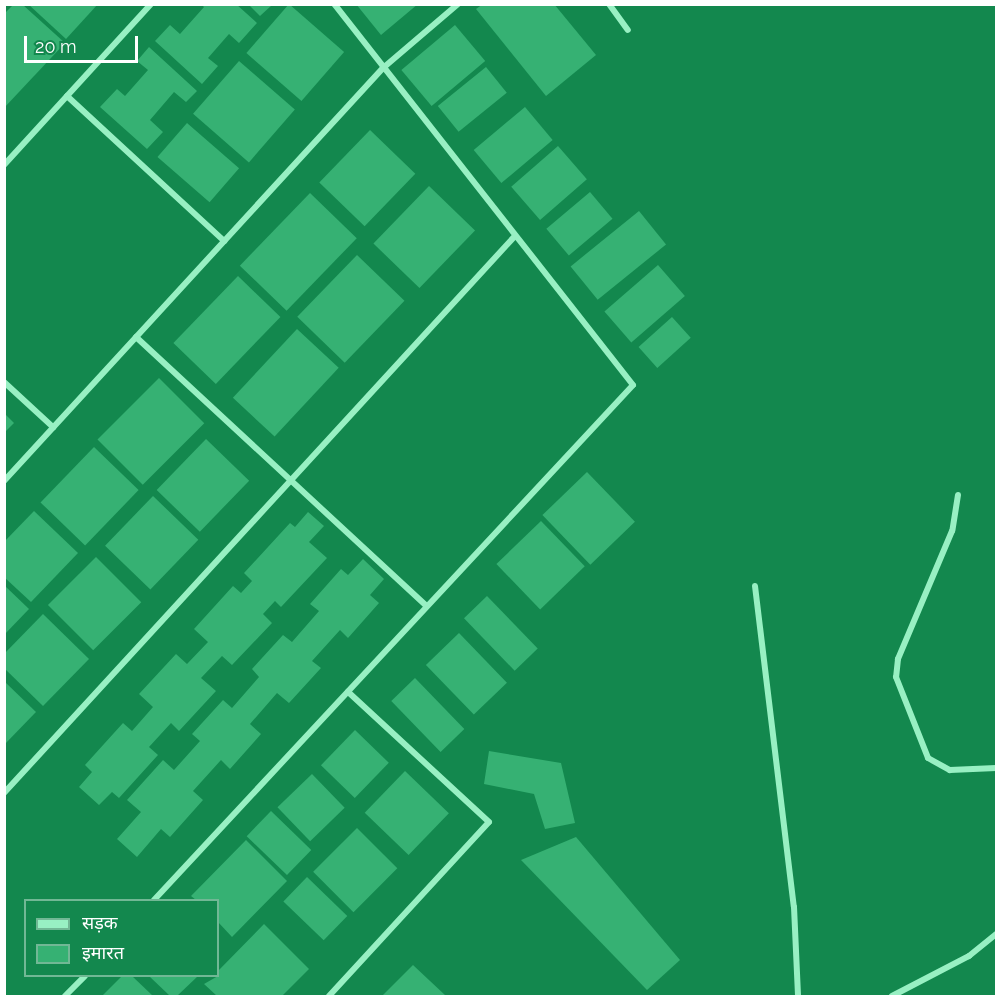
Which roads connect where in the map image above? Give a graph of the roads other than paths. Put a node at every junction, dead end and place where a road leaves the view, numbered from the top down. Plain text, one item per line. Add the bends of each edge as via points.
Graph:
1 (151, 4) edge
2 (334, 4) edge
3 (458, 4) edge
4 (609, 4) edge
5 (628, 30) dead end
6 (383, 68) junction
7 (67, 96) junction
8 (4, 165) edge
9 (514, 237) junction
10 (224, 241) junction
11 (135, 337) junction
12 (4, 382) edge
13 (54, 427) junction
14 (291, 480) junction
15 (4, 481) edge
16 (958, 495) dead end
17 (755, 586) dead end
18 (428, 606) junction
19 (348, 692) junction
20 (996, 768) edge
21 (4, 793) edge
22 (155, 899) edge
23 (996, 934) edge
24 (83, 977) edge
25 (65, 996) edge
26 (329, 996) edge
27 (798, 996) edge
28 (892, 996) edge

1 - 7 street
2 - 6 street
3 - 6 street
4 - 5 street
6 - 9 street
6 - 10 street
7 - 8 street
7 - 10 street
9 - 14 street
9 - 18 street via 633,385
10 - 11 street
11 - 13 street
11 - 14 street
12 - 13 street
13 - 15 street
14 - 18 street
14 - 21 street
16 - 20 street via 952,531 898,659 896,677 928,758 950,770
17 - 27 street via 794,907
18 - 19 street
19 - 22 street
19 - 26 street via 489,822
23 - 28 street via 969,956
24 - 25 street

